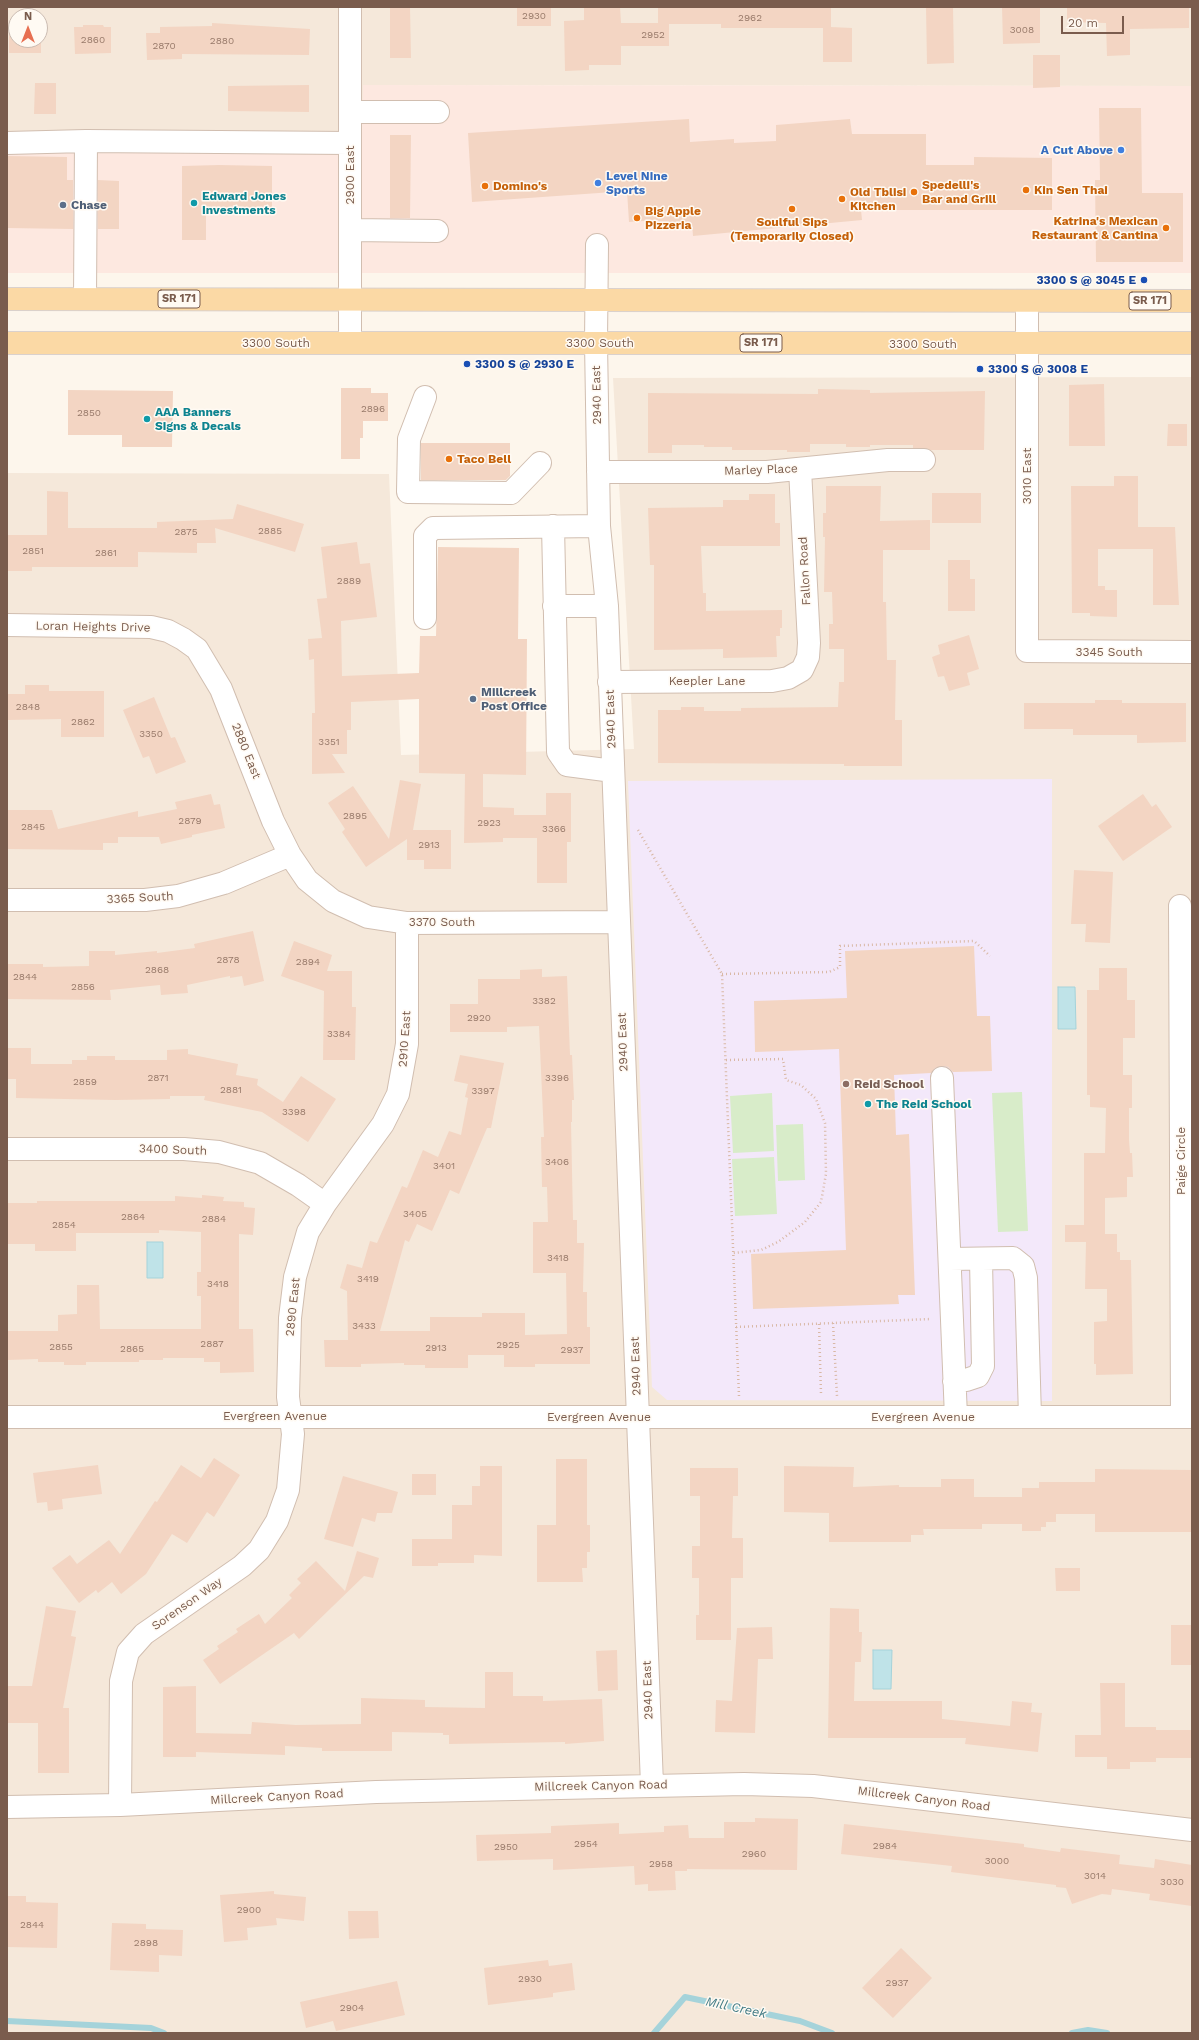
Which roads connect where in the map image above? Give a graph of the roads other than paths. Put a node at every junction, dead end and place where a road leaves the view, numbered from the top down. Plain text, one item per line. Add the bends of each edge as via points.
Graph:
1 (350, 7) edge
2 (350, 112) junction
3 (438, 112) dead end
4 (86, 141) junction
5 (7, 143) edge
6 (350, 143) junction
7 (350, 230) junction
8 (437, 231) dead end
9 (597, 245) dead end
10 (7, 299) edge
11 (85, 299) junction
12 (350, 299) junction
13 (596, 300) junction
14 (1192, 301) edge
15 (1027, 302) junction
16 (596, 342) junction
17 (7, 343) edge
18 (350, 343) junction
19 (1192, 343) edge
20 (1027, 344) junction
21 (425, 397) dead end
22 (924, 460) dead end
23 (540, 464) dead end
24 (800, 470) junction
25 (598, 472) junction
26 (553, 526) junction
27 (599, 526) junction
28 (554, 606) junction
29 (607, 606) junction
30 (425, 618) dead end
31 (7, 625) edge
32 (197, 649) joint
33 (1027, 651) joint
34 (1192, 652) edge
35 (802, 670) joint
36 (609, 682) junction
37 (613, 771) junction
38 (290, 855) junction
39 (7, 900) edge
40 (1180, 906) dead end
41 (619, 922) junction
42 (407, 923) junction
43 (942, 1078) dead end
44 (7, 1149) edge
45 (325, 1204) junction
46 (981, 1258) junction
47 (950, 1259) junction
48 (954, 1382) junction
49 (290, 1416) junction
50 (638, 1417) junction
51 (956, 1417) junction
52 (1030, 1417) junction
53 (1187, 1417) edge
54 (7, 1418) edge
55 (652, 1785) junction
56 (120, 1805) junction
57 (7, 1807) edge
58 (1192, 1830) edge

1 - 2 street, 2900 East
2 - 3 street
2 - 6 street, 2900 East
4 - 5 street
4 - 6 street
4 - 11 street
6 - 7 street, 2900 East
7 - 8 street
7 - 12 street, 2900 East
9 - 13 street, 2940 East
10 - 11 main road, SR 171
11 - 12 main road, SR 171
12 - 13 main road, SR 171
12 - 18 street, 2900 East
13 - 15 main road, SR 171
13 - 16 street, 2940 East
14 - 15 main road, SR 171
15 - 20 street, 3010 East
16 - 18 main road, 3300 South / SR 171
16 - 20 main road, 3300 South / SR 171
16 - 25 street, 2940 East
17 - 18 main road, 3300 South / SR 171
19 - 20 main road, 3300 South / SR 171
20 - 33 street, 3010 East
21 - 23 street via 409,439 408,492 511,493
22 - 24 street, Marley Place via 888,460
24 - 25 street, Marley Place
24 - 35 street, Fallon Road via 809,643 808,657
25 - 27 street, 2940 East
26 - 27 street
26 - 28 street
26 - 30 street via 433,528 425,536
27 - 29 street, 2940 East
28 - 29 street
28 - 37 street via 558,752 567,765
29 - 36 street, 2940 East
31 - 32 street, Loran Heights Drive via 151,627 168,631
32 - 38 street, 2880 East via 221,689 273,821
33 - 34 street, 3345 South
35 - 36 street, Keepler Lane via 788,678 772,681
36 - 37 street, 2940 East
37 - 41 street, 2940 East
38 - 39 street, 3365 South via 224,883 178,896 145,900
38 - 42 street, 3370 South via 307,880 333,901 368,917
40 - 53 street, Paige Circle
41 - 42 street, 3370 South
41 - 50 street, 2940 East
42 - 45 street, 2910 East via 407,1044 398,1094 383,1124
43 - 47 street
44 - 45 street, 3400 South via 184,1149 219,1152 260,1163
45 - 49 street, 2890 East via 308,1232 295,1277 290,1318
46 - 47 street
46 - 48 street via 984,1366 978,1376
46 - 52 street via 1013,1258 1023,1266 1026,1278
47 - 48 street
48 - 51 street
49 - 50 street, Evergreen Avenue
49 - 54 street, Evergreen Avenue
49 - 56 street, Sorenson Way via 293,1434 288,1490 277,1520 259,1550 242,1566 144,1634 128,1652 121,1681
50 - 51 street, Evergreen Avenue
50 - 55 street, 2940 East
51 - 52 street, Evergreen Avenue
52 - 53 street, Evergreen Avenue
55 - 56 street, Millcreek Canyon Road via 369,1793
55 - 58 street, Millcreek Canyon Road via 813,1786
56 - 57 street, Millcreek Canyon Road

